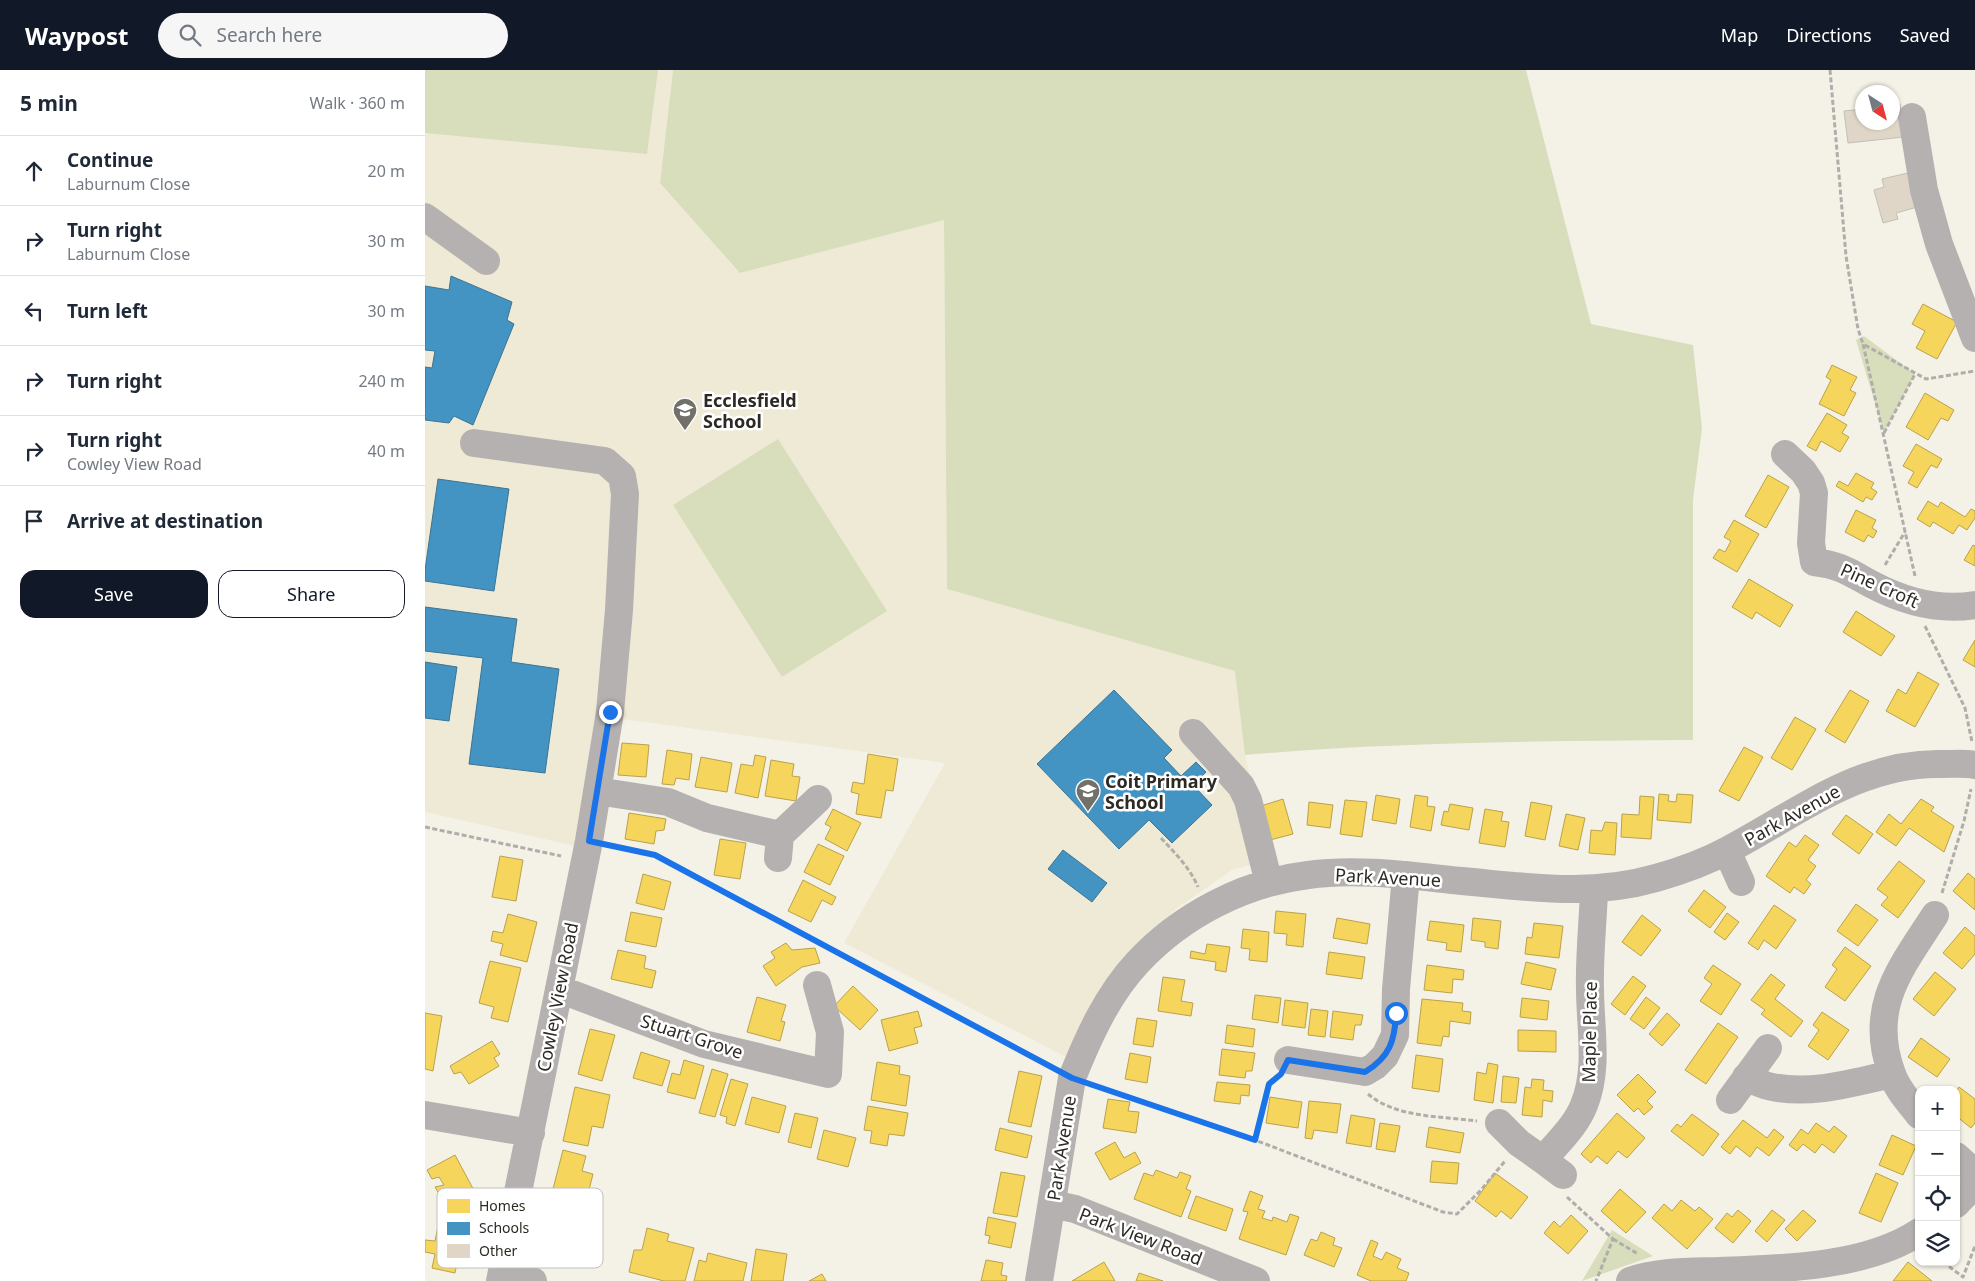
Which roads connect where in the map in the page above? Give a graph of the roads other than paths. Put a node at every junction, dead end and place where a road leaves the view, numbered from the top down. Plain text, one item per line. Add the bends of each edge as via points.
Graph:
1 (1912, 117) dead end
2 (425, 217) edge
3 (486, 261) dead end
4 (1975, 338) edge
5 (474, 443) dead end
6 (1785, 454) dead end
7 (1975, 605) edge
8 (1193, 733) dead end
9 (1975, 765) edge
10 (597, 791) junction
11 (818, 799) dead end
12 (1727, 851) junction
13 (1406, 875) junction
14 (1741, 882) dead end
15 (1269, 883) junction
16 (1594, 890) junction
17 (1935, 915) dead end
18 (817, 985) dead end
19 (559, 989) junction
20 (1768, 1048) dead end
21 (1288, 1060) road end
22 (1892, 1074) junction
23 (1746, 1077) junction
24 (1730, 1100) dead end
25 (1915, 1110) edge
26 (425, 1115) edge
27 (1499, 1124) road end
28 (531, 1133) junction
29 (1960, 1160) edge
30 (1975, 1173) edge
31 (1975, 1184) edge
32 (520, 1188) edge
33 (1960, 1200) edge
34 (1052, 1204) junction
35 (1915, 1235) edge
36 (1791, 1274) edge
37 (501, 1277) edge
38 (533, 1281) edge
39 (1039, 1281) edge
40 (1256, 1281) edge
41 (1630, 1281) edge

1 - 4 street via 1924,190 1939,244
2 - 3 street
5 - 10 street, Cowley View Road via 605,461 622,476 625,494 619,610 610,712
6 - 7 street, Pine Croft via 1803,471 1814,493 1811,543 1814,562 1833,564 1873,585 1921,604 1940,607
8 - 15 street via 1241,786 1248,800
9 - 12 street, Park Avenue via 1924,763 1892,768 1859,779 1811,802
10 - 11 street via 668,802 779,846
10 - 19 street, Cowley View Road
12 - 14 street
12 - 16 street, Park Avenue via 1658,878
13 - 15 street, Park Avenue via 1353,872 1308,875
13 - 16 street, Park Avenue via 1549,889
13 - 21 street via 1395,1036 1385,1056 1365,1072
15 - 34 street, Park Avenue via 1198,913 1137,963 1115,992 1099,1018 1072,1078
16 - 27 street, Maple Place via 1590,988 1593,1041 1591,1084 1584,1106 1553,1167
17 - 22 street via 1896,978 1885,1005 1882,1031
18 - 19 street, Stuart Grove via 830,1032 827,1074 704,1044
19 - 28 street, Cowley View Road
20 - 23 street
22 - 23 street via 1808,1089 1767,1086
22 - 25 street
23 - 24 street
26 - 28 street
28 - 32 street, Cowley View Road
29 - 30 street
31 - 33 street
34 - 39 street, Park Avenue
34 - 40 street, Park View Road via 1075,1210
35 - 36 street via 1869,1254
36 - 41 street via 1671,1273
37 - 38 street

